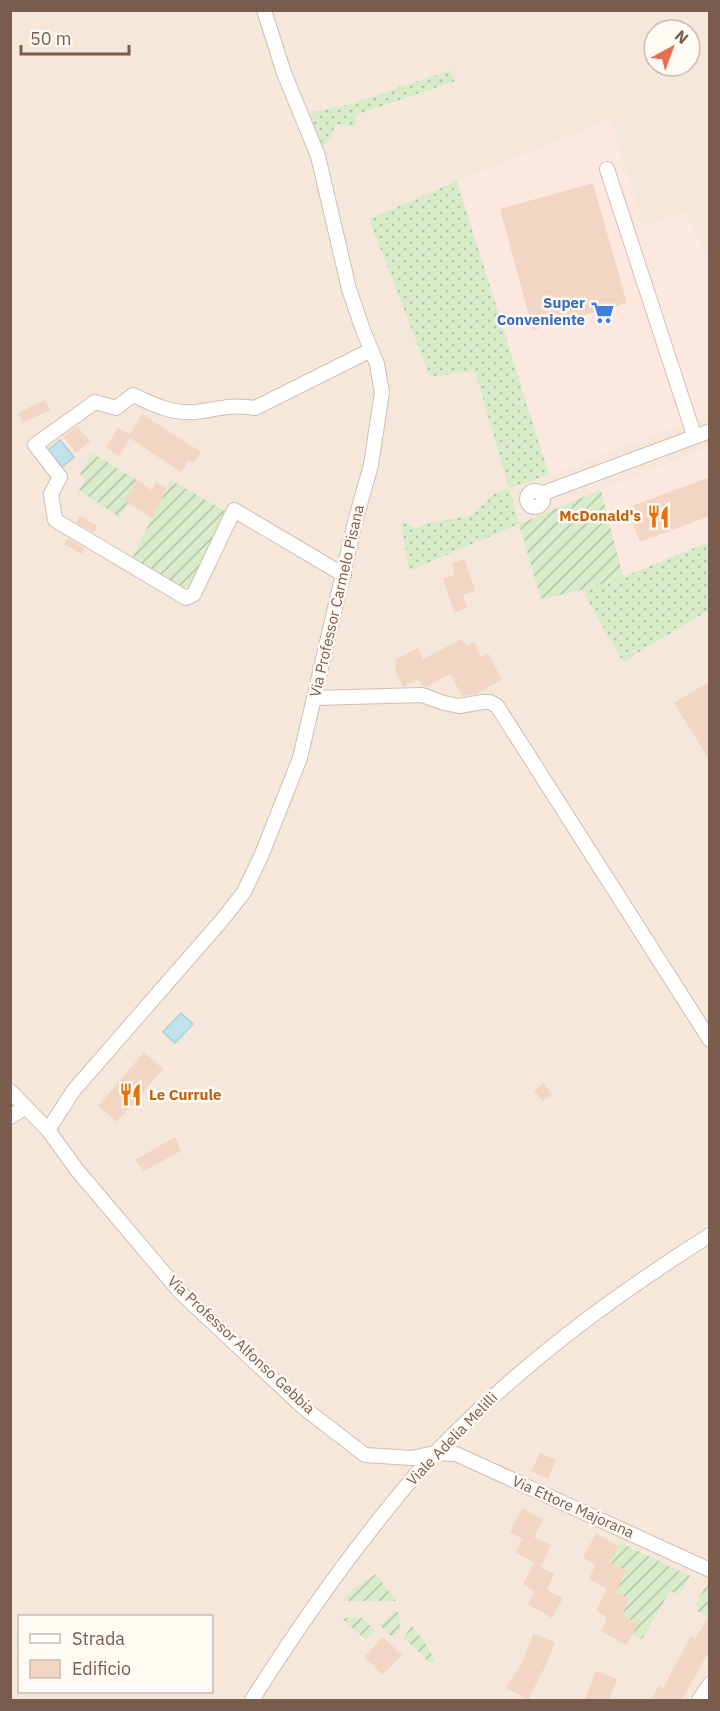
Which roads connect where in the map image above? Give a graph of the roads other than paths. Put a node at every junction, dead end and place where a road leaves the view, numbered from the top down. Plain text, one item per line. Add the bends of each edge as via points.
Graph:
1 (264, 10) edge
2 (607, 168) dead end
3 (371, 350) junction
4 (710, 431) edge
5 (694, 435) junction
6 (541, 494) dead end
7 (344, 575) junction
8 (314, 698) junction
9 (710, 1040) edge
10 (10, 1090) edge
11 (27, 1107) junction
12 (10, 1117) edge
13 (48, 1130) junction
14 (710, 1235) edge
15 (434, 1454) junction
16 (710, 1570) edge
17 (710, 1684) edge
18 (252, 1701) edge
19 (699, 1701) edge

1 - 3 street, Via Professor Carmelo Pisana via 284,73 318,156 350,289
2 - 5 street
3 - 7 street, Via Professor Carmelo Pisana via 381,377 381,410
3 - 7 street via 255,408 234,405 193,412 164,409 133,395 116,408 95,402 35,445 60,477 51,494 55,520 186,598 194,594 234,510
4 - 5 street
5 - 6 street
7 - 8 street, Via Professor Carmelo Pisana
8 - 9 street via 422,695 459,706 483,702 497,706
8 - 13 street, Via Professor Carmelo Pisana via 300,758 244,892 74,1090
10 - 11 street, Via Professor Alfonso Gebbia
11 - 12 street
11 - 13 street, Via Professor Alfonso Gebbia
13 - 15 street, Via Professor Alfonso Gebbia via 181,1293 304,1408 365,1455 412,1458
14 - 15 street, Viale Adelia Melilli via 570,1330
15 - 16 street, Via Ettore Majorana via 456,1454
15 - 18 street, Viale Adelia Melilli via 325,1589
17 - 19 street

